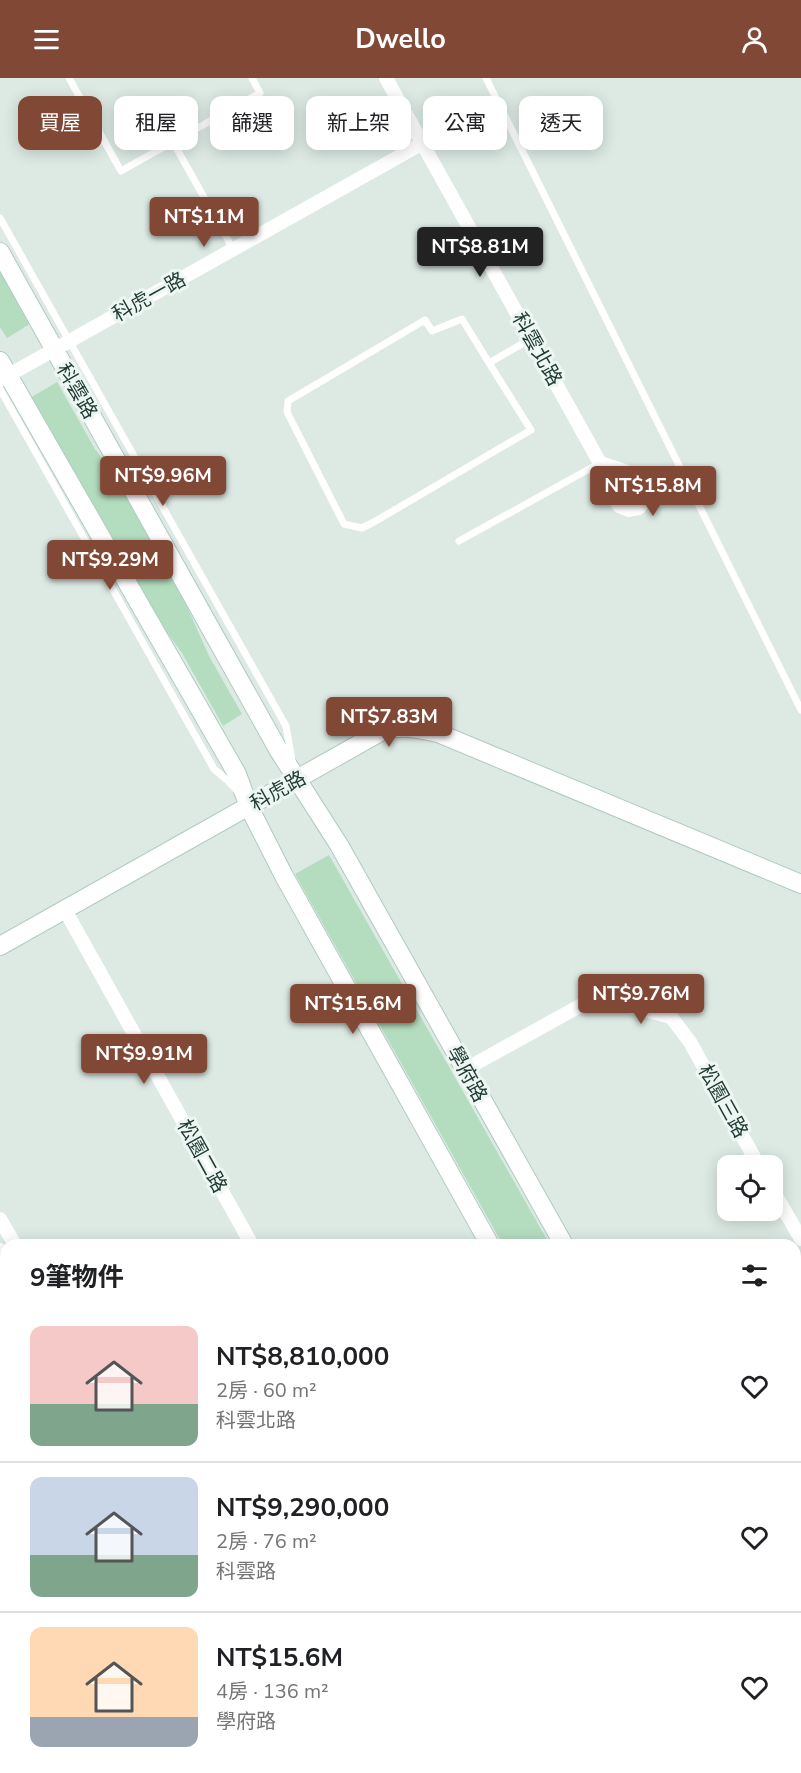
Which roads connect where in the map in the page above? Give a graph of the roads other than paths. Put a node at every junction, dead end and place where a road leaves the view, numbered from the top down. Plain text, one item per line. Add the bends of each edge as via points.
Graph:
1 (69, 78) edge
2 (252, 78) edge
3 (386, 78) edge
4 (486, 78) edge
5 (198, 128) edge
6 (423, 144) joint
7 (159, 150) edge
8 (177, 150) edge
9 (426, 150) edge
10 (0, 218) edge
11 (233, 249) junction
12 (0, 252) edge
13 (532, 338) junction
14 (61, 346) junction
15 (489, 363) junction
16 (2, 376) edge
17 (600, 463) joint
18 (459, 542) dead end
19 (801, 710) edge
20 (297, 780) junction
21 (249, 807) junction
22 (801, 884) edge
23 (65, 910) junction
24 (0, 946) edge
25 (464, 1070) junction
26 (753, 1155) edge
27 (783, 1208) edge
28 (0, 1219) edge
29 (12, 1239) edge
30 (249, 1239) edge
31 (487, 1239) edge
32 (561, 1239) edge
33 (801, 1239) edge

1 - 7 lane via 121,171
2 - 5 lane via 260,93
3 - 6 street, 科雲北路
4 - 19 lane
6 - 11 street, 科虎一路
8 - 11 lane
9 - 13 street, 科雲北路
10 - 14 lane
11 - 14 street, 科虎一路
12 - 14 street, 科雲路
13 - 15 lane
13 - 17 street, 科雲北路
14 - 16 street, 科虎一路
14 - 20 street, 科雲路
15 - 15 lane via 462,319 432,331 425,320 288,400 287,412 344,524 362,528 374,522 531,430
16 - 21 street via 237,774
17 - 18 lane
20 - 21 street, 科虎路
20 - 22 street, 科虎路 via 384,730 414,728 438,733
20 - 25 street, 學府路 via 339,845
21 - 23 street, 科虎路
21 - 31 street
23 - 24 street, 科虎路
23 - 30 street, 松園二路
25 - 26 street, 松園三路 via 585,1003 607,1000 671,1017 690,1042
25 - 32 street, 學府路
27 - 33 street
28 - 29 street

